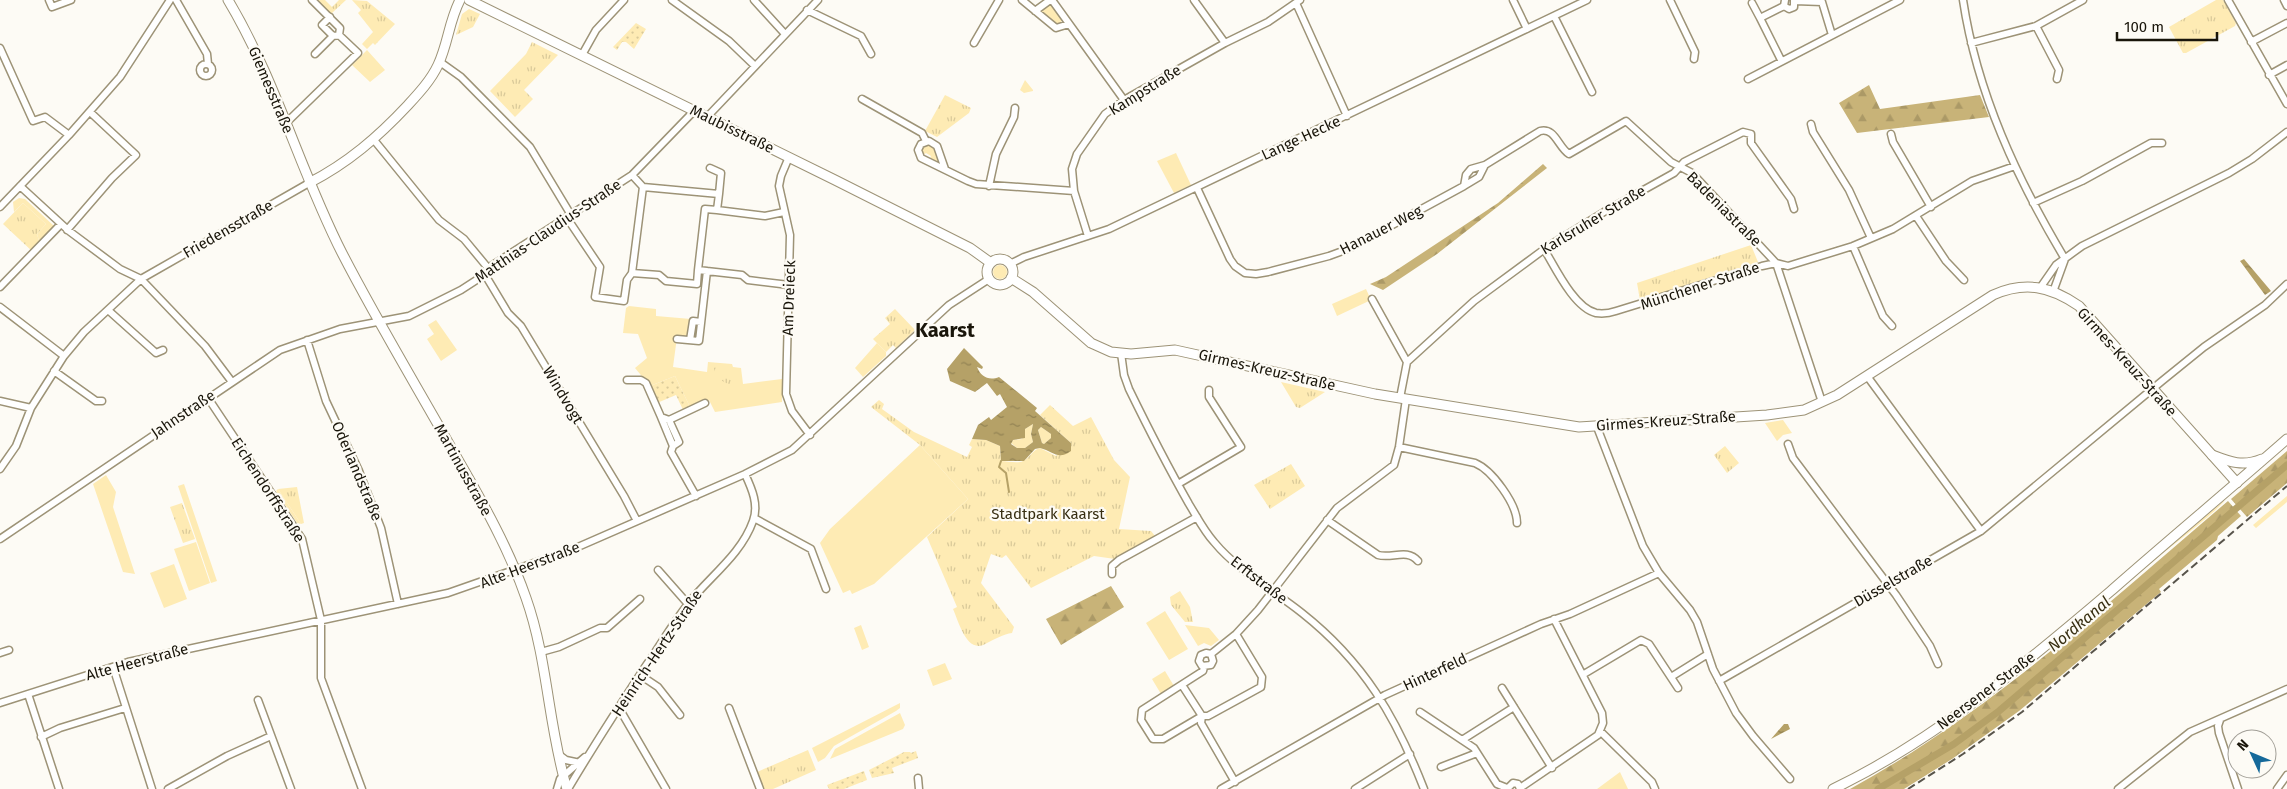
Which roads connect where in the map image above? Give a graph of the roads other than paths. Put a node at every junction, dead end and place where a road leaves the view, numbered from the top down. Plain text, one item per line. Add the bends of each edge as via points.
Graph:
1 (49, 0) edge
2 (71, 0) edge
3 (170, 0) edge
4 (176, 0) edge
5 (228, 0) edge
6 (312, 0) edge
7 (460, 0) edge
8 (469, 0) edge
9 (624, 0) edge
10 (672, 0) edge
11 (754, 0) edge
12 (818, 0) edge
13 (999, 0) edge
14 (1022, 0) edge
15 (1051, 0) edge
16 (1194, 0) edge
17 (1513, 0) edge
18 (1587, 0) edge
19 (1670, 0) edge
20 (1900, 0) edge
21 (1963, 0) edge
22 (2083, 0) edge
23 (2228, 0) edge
24 (2284, 0) edge
25 (1795, 1) edge
26 (1298, 2) edge
27 (2074, 2) edge
28 (1752, 3) dead end
29 (1784, 3) edge
30 (2287, 6) edge
31 (807, 10) junction
32 (1035, 11) junction
33 (1554, 16) junction
34 (330, 17) junction
35 (1760, 18) junction
36 (2287, 23) edge
37 (1069, 24) junction
38 (2036, 26) junction
39 (1526, 29) junction
40 (785, 34) junction
41 (1832, 34) junction
42 (336, 35) junction
43 (2251, 42) junction
44 (974, 43) dead end
45 (1225, 43) junction
46 (1971, 43) junction
47 (0, 48) edge
48 (315, 54) dead end
49 (871, 54) dead end
50 (582, 55) junction
51 (1694, 59) dead end
52 (1781, 60) junction
53 (440, 62) junction
54 (208, 64) dead end
55 (2287, 65) edge
56 (755, 66) junction
57 (2269, 75) junction
58 (1748, 79) dead end
59 (2057, 79) dead end
60 (1592, 92) dead end
61 (862, 99) dead end
62 (1124, 100) junction
63 (2287, 104) edge
64 (1015, 108) dead end
65 (695, 110) junction
66 (90, 112) junction
67 (708, 116) junction
68 (1346, 116) junction
69 (286, 123) junction
70 (1811, 124) dead end
71 (2287, 132) edge
72 (1891, 134) dead end
73 (69, 135) junction
74 (374, 140) junction
75 (926, 141) junction
76 (2162, 143) dead end
77 (1569, 154) joint
78 (789, 157) junction
79 (1485, 165) junction
80 (2015, 166) junction
81 (1680, 167) junction
82 (710, 168) dead end
83 (945, 169) junction
84 (632, 175) junction
85 (309, 183) junction
86 (20, 186) junction
87 (989, 186) junction
88 (1464, 186) junction
89 (643, 187) junction
90 (1197, 188) junction
91 (1074, 191) junction
92 (719, 194) junction
93 (2033, 204) junction
94 (0, 207) edge
95 (1931, 207) junction
96 (717, 210) junction
97 (1794, 210) dead end
98 (784, 212) junction
99 (569, 216) junction
100 (1916, 216) junction
101 (61, 224) junction
102 (67, 230) junction
103 (1088, 236) junction
104 (1872, 238) junction
105 (1853, 246) junction
106 (1544, 248) junction
107 (2065, 259) junction
108 (991, 263) junction
109 (1776, 263) junction
110 (1010, 264) junction
111 (486, 270) junction
112 (698, 270) junction
113 (707, 272) junction
114 (632, 273) junction
115 (1011, 278) junction
116 (142, 279) junction
117 (989, 279) junction
118 (1964, 280) dead end
119 (696, 284) junction
120 (2287, 284) edge
121 (705, 285) junction
122 (790, 285) junction
123 (0, 287) edge
124 (2040, 288) junction
125 (2054, 292) junction
126 (1372, 299) dead end
127 (0, 307) edge
128 (108, 310) junction
129 (381, 322) junction
130 (1892, 326) dead end
131 (677, 339) dead end
132 (307, 340) junction
133 (163, 350) dead end
134 (1120, 353) junction
135 (64, 356) junction
136 (1407, 362) junction
137 (54, 370) junction
138 (1867, 376) junction
139 (627, 380) dead end
140 (232, 382) junction
141 (2152, 389) junction
142 (1209, 390) dead end
143 (208, 398) junction
144 (1403, 399) junction
145 (0, 401) edge
146 (102, 401) dead end
147 (1822, 402) junction
148 (705, 403) dead end
149 (30, 408) junction
150 (661, 417) junction
151 (669, 420) junction
152 (1597, 427) junction
153 (810, 435) junction
154 (2287, 439) edge
155 (1788, 444) dead end
156 (673, 446) junction
157 (1400, 447) junction
158 (2212, 455) junction
159 (2266, 457) junction
160 (0, 469) edge
161 (746, 474) junction
162 (2237, 483) junction
163 (1178, 484) junction
164 (696, 496) junction
165 (1197, 517) junction
166 (754, 518) junction
167 (1328, 520) junction
168 (637, 521) junction
169 (1517, 522) dead end
170 (1982, 531) junction
171 (0, 539) edge
172 (1418, 560) dead end
173 (658, 570) dead end
174 (515, 571) junction
175 (1659, 573) junction
176 (1112, 574) dead end
177 (1887, 584) junction
178 (826, 589) dead end
179 (1273, 591) junction
180 (640, 599) dead end
181 (398, 604) junction
182 (688, 604) junction
183 (1554, 619) junction
184 (321, 620) junction
185 (1236, 634) junction
186 (9, 650) dead end
187 (541, 652) junction
188 (0, 653) edge
189 (1211, 654) junction
190 (1708, 654) junction
191 (1938, 664) dead end
192 (113, 667) junction
193 (1204, 667) junction
194 (1584, 674) junction
195 (640, 675) junction
196 (1671, 677) junction
197 (1719, 681) junction
198 (1182, 685) junction
199 (1502, 688) dead end
200 (1678, 688) dead end
201 (2287, 689) edge
202 (28, 694) junction
203 (1380, 698) junction
204 (258, 700) dead end
205 (0, 702) edge
206 (1514, 707) junction
207 (125, 708) junction
208 (619, 708) junction
209 (728, 708) dead end
210 (1420, 712) dead end
211 (680, 715) dead end
212 (1202, 716) junction
213 (2220, 720) junction
214 (1600, 731) junction
215 (271, 736) junction
216 (41, 737) junction
217 (1462, 740) junction
218 (1477, 753) junction
219 (557, 754) junction
220 (1410, 754) junction
221 (588, 755) junction
222 (580, 763) junction
223 (1441, 766) dead end
224 (1552, 768) junction
225 (2287, 775) edge
226 (563, 776) junction
227 (918, 778) dead end
228 (1790, 778) dead end
229 (1235, 782) junction
230 (1520, 788) edge
231 (59, 789) edge
232 (152, 789) edge
233 (168, 789) edge
234 (292, 789) edge
235 (362, 789) edge
236 (557, 789) edge
237 (568, 789) edge
238 (666, 789) edge
239 (760, 789) edge
240 (919, 789) edge
241 (1221, 789) edge
242 (1355, 789) edge
243 (1424, 789) edge
244 (1507, 789) edge
245 (1655, 789) edge
246 (1833, 789) edge
247 (2118, 789) edge
248 (2238, 789) edge
249 (2277, 789) edge

1 - 2 street via 52,7
3 - 66 street via 120,77
4 - 54 street via 207,54
5 - 69 street, Giemesstraße via 250,39
6 - 34 street
7 - 53 street, Friedensstraße
8 - 50 street, Maubisstraße
9 - 50 street via 596,30
10 - 56 street via 695,15
11 - 40 street
12 - 31 street
13 - 44 street
14 - 32 street
15 - 32 street
15 - 37 street
16 - 45 street
17 - 39 street
18 - 33 street, Lange Hecke
19 - 51 street via 1696,52
20 - 41 street
21 - 46 street
22 - 27 street
23 - 43 street
24 - 30 street
25 - 29 street via 1791,8
25 - 41 street via 1822,2
26 - 45 street, Kampstraße via 1268,22
26 - 68 street
27 - 38 street
28 - 35 street
29 - 35 street
31 - 40 street
31 - 49 street via 861,36
32 - 37 street via 1058,28
33 - 39 street, Lange Hecke
33 - 60 street
34 - 42 street via 340,28
34 - 42 street via 322,25
35 - 52 street
36 - 43 street
37 - 62 street
38 - 46 street
38 - 59 street via 2059,70
39 - 68 street, Lange Hecke
40 - 56 street
41 - 52 street
42 - 48 street
42 - 69 street via 358,54
43 - 57 street
45 - 62 street, Kampstraße
46 - 80 street via 1986,96
47 - 73 street via 33,121 45,118
50 - 65 street, Maubisstraße
52 - 58 street
53 - 74 street, Friedensstraße via 420,91
53 - 99 street via 461,77 530,147
55 - 57 street
56 - 67 street
57 - 63 street
61 - 75 street via 922,133
62 - 91 street, Kampstraße via 1105,114 1077,154 1072,169
64 - 87 street via 1014,118 996,154
65 - 67 street, Maubisstraße
65 - 84 street, Matthias-Claudius-Straße
66 - 73 street
66 - 102 street via 136,155
67 - 78 street, Maubisstraße
68 - 90 street, Lange Hecke
69 - 85 street, Giemesstraße
70 - 104 street
71 - 107 street via 2228,173 2092,241
72 - 95 street via 1892,142
73 - 86 street
74 - 85 street, Friedensstraße via 340,166
74 - 111 street, Windvogt via 439,220 464,239
75 - 83 street via 935,144
75 - 83 street via 919,148 920,157
76 - 93 street via 2151,143
77 - 79 street, Hanauer Weg via 1551,132 1543,130
77 - 81 street, Badeniastraße via 1626,121
78 - 98 street, Am Dreieck via 779,186
78 - 108 street, Maubisstraße via 970,248
79 - 88 street, Hanauer Weg via 1478,178
79 - 88 street, Hanauer Weg via 1475,166 1468,172
80 - 93 street
80 - 95 street, Münchener Straße via 1972,181
81 - 97 street, Karlsruher Straße via 1744,132 1751,134 1751,143 1791,199
81 - 106 street, Karlsruher Straße
81 - 109 street, Badeniastraße via 1692,173
82 - 92 street via 721,173
83 - 87 street via 968,181
84 - 89 street
84 - 99 street, Matthias-Claudius-Straße
85 - 116 street, Friedensstraße
85 - 129 street, Martinusstraße
86 - 94 street
86 - 101 street
87 - 91 street
88 - 90 street, Hanauer Weg via 1348,249 1256,274 1240,270 1230,259
89 - 92 street
89 - 114 street
90 - 103 street, Lange Hecke
91 - 103 street, Kampstraße
92 - 96 street
93 - 107 street
95 - 100 street, Münchener Straße
96 - 98 street via 765,216
96 - 112 street via 705,209
98 - 122 street, Am Dreieck via 790,235
99 - 111 street, Matthias-Claudius-Straße
99 - 114 street via 600,267 595,296 624,301 627,280
100 - 104 street, Münchener Straße
100 - 118 street via 1946,261
101 - 102 street
101 - 123 street
102 - 116 street via 114,265
103 - 110 street, Lange Hecke
104 - 105 street, Münchener Straße
105 - 109 street, Münchener Straße via 1788,266
105 - 130 street via 1882,316
106 - 109 street, Münchener Straße via 1574,296 1585,307 1598,313 1641,305
106 - 136 street, Karlsruher Straße via 1474,301
107 - 124 street via 2056,265
107 - 125 street
108 - 110 street via 1001,259
108 - 117 street via 987,270
109 - 147 street, Badeniastraße
110 - 115 street
111 - 129 street, Matthias-Claudius-Straße via 461,290 427,308
111 - 168 street, Windvogt via 508,313 521,326
112 - 113 street
112 - 119 street
113 - 121 street
113 - 122 street
114 - 119 street via 659,275 666,281
115 - 117 street via 1000,285
115 - 134 street, Girmes-Kreuz-Straße via 1033,292 1091,343
116 - 128 street, Friedensstraße
116 - 140 street via 205,346
117 - 153 street, Alte Heerstraße via 949,305
119 - 121 street
120 - 141 street, Düsselstraße via 2271,300
121 - 131 street via 699,341
122 - 153 street, Am Dreieck via 786,394 792,411
124 - 125 street, Girmes-Kreuz-Straße
124 - 138 street, Girmes-Kreuz-Straße via 2019,286 1993,295
125 - 141 street, Girmes-Kreuz-Straße via 2084,312
126 - 136 street
127 - 135 street
128 - 133 street via 148,347 156,352
128 - 135 street, Friedensstraße
129 - 132 street, Jahnstraße via 340,329
129 - 174 street, Martinusstraße via 474,487
132 - 140 street, Jahnstraße via 280,350
132 - 181 street, Oderlandstraße via 326,401 381,528
134 - 144 street, Girmes-Kreuz-Straße via 1175,350
134 - 163 street, Erftstraße via 1129,389
135 - 137 street, Friedensstraße
136 - 144 street
137 - 146 street via 96,401
137 - 149 street, Friedensstraße
138 - 147 street, Girmes-Kreuz-Straße
138 - 170 street
139 - 150 street via 646,383
140 - 143 street, Jahnstraße
141 - 158 street, Girmes-Kreuz-Straße
141 - 170 street, Düsselstraße
142 - 163 street via 1209,397 1241,447
143 - 171 street, Jahnstraße
143 - 184 street, Eichendorffstraße via 299,532
144 - 152 street, Girmes-Kreuz-Straße via 1567,426
144 - 157 street
145 - 149 street
147 - 152 street, Girmes-Kreuz-Straße via 1782,414
148 - 151 street
149 - 160 street, Friedensstraße via 16,446
150 - 151 street
150 - 156 street
151 - 156 street via 679,442
152 - 175 street via 1643,546
153 - 161 street, Alte Heerstraße via 781,457
154 - 159 street, Neersener Straße
155 - 177 street via 1793,458
156 - 164 street via 671,452
157 - 167 street via 1394,465 1344,502
157 - 169 street via 1475,463 1484,468 1494,477 1514,508
158 - 159 street via 2238,464
158 - 162 street, Girmes-Kreuz-Straße
159 - 162 street, Neersener Straße
161 - 164 street, Alte Heerstraße
161 - 166 street, Heinrich-Hertz-Straße via 755,499
162 - 246 street, Neersener Straße via 1988,692 1915,743
163 - 165 street, Erftstraße
164 - 168 street, Alte Heerstraße
165 - 176 street via 1119,560 1112,566
165 - 179 street, Erftstraße via 1218,547
166 - 178 street via 811,549
166 - 182 street, Heinrich-Hertz-Straße via 737,550
167 - 172 street via 1378,554 1409,554
167 - 179 street
168 - 174 street, Alte Heerstraße
170 - 177 street, Düsselstraße
173 - 182 street
174 - 181 street, Alte Heerstraße via 469,587
174 - 187 street, Martinusstraße
175 - 183 street, Hinterfeld
175 - 190 street via 1690,610
177 - 191 street via 1930,646
177 - 197 street, Düsselstraße
179 - 185 street
179 - 203 street, Erftstraße via 1332,639
180 - 187 street via 607,628
181 - 184 street, Alte Heerstraße
182 - 195 street, Heinrich-Hertz-Straße
183 - 194 street
183 - 203 street, Hinterfeld
184 - 192 street, Alte Heerstraße
184 - 235 street, Eichendorffstraße via 321,678
185 - 189 street
185 - 212 street via 1262,676 1262,683 1258,690 1208,716
186 - 188 street
187 - 219 street, Martinusstraße
189 - 193 street via 1213,663
189 - 193 street via 1204,653 1200,657 1200,664
190 - 196 street
190 - 197 street
192 - 202 street, Alte Heerstraße
192 - 207 street
193 - 198 street
194 - 196 street via 1641,640 1649,644
194 - 214 street via 1604,719
195 - 208 street, Heinrich-Hertz-Straße
195 - 211 street via 658,687
196 - 200 street
197 - 228 street via 1746,728
198 - 212 street
198 - 212 street via 1141,712 1141,720 1151,736 1162,740
199 - 206 street
201 - 213 street
202 - 205 street, Alte Heerstraße
202 - 216 street
203 - 220 street, Erftstraße
203 - 229 street, Hinterfeld
204 - 215 street
206 - 217 street
206 - 224 street
207 - 216 street
207 - 232 street
208 - 221 street, Heinrich-Hertz-Straße
208 - 238 street
209 - 239 street
210 - 217 street
212 - 229 street via 1201,723
213 - 247 street via 2190,732
213 - 248 street via 2219,733
214 - 224 street
214 - 245 street via 1652,782
215 - 233 street via 226,756
215 - 234 street
216 - 231 street
217 - 218 street
218 - 223 street
218 - 244 street via 1497,784
219 - 222 street
219 - 226 street, Martinusstraße
220 - 242 street
220 - 243 street, Erftstraße
221 - 222 street, Heinrich-Hertz-Straße
221 - 237 street, Heinrich-Hertz-Straße
222 - 226 street, Heinrich-Hertz-Straße
224 - 230 street
225 - 249 street
226 - 236 street
226 - 237 street, Martinusstraße
227 - 240 street
229 - 241 street, Hinterfeld
230 - 244 street via 1514,783

